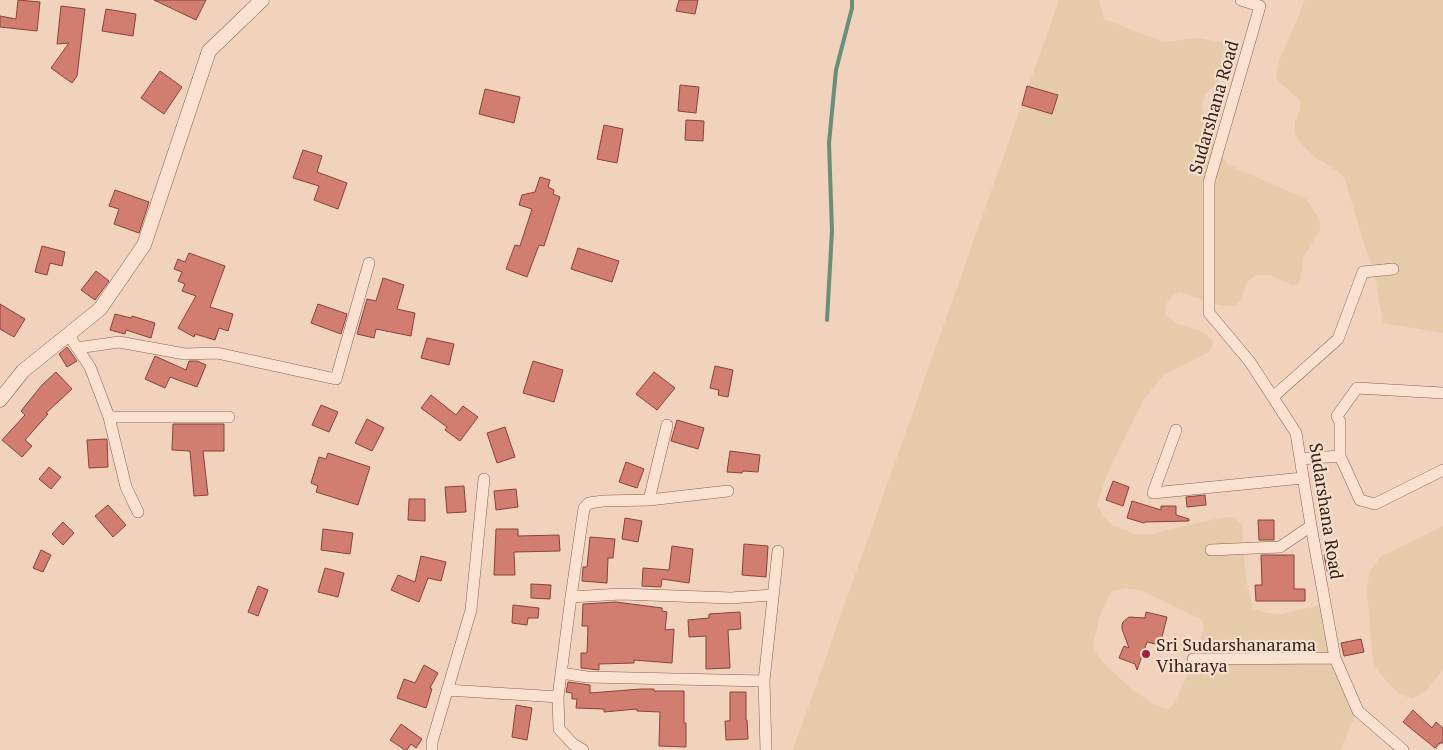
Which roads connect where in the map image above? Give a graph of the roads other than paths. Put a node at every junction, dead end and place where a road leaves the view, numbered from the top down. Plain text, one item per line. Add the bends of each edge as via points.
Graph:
1 (262, 0) edge
2 (1241, 0) edge
3 (369, 263) dead end
4 (1393, 269) dead end
5 (68, 334) junction
6 (77, 348) junction
7 (1443, 393) edge
8 (1273, 397) junction
9 (0, 400) edge
10 (109, 416) junction
11 (229, 417) dead end
12 (667, 425) dead end
13 (1176, 430) dead end
14 (1340, 456) junction
15 (1300, 459) junction
16 (1443, 470) edge
17 (1303, 478) junction
18 (484, 479) dead end
19 (728, 492) dead end
20 (649, 500) junction
21 (138, 512) dead end
22 (1311, 526) junction
23 (1211, 550) dead end
24 (778, 551) dead end
25 (772, 595) junction
26 (571, 596) junction
27 (1335, 658) junction
28 (1192, 659) dead end
29 (561, 673) junction
30 (764, 680) junction
31 (446, 690) junction
32 (558, 696) junction
33 (432, 750) edge
34 (583, 750) edge
35 (766, 750) edge
36 (1402, 750) edge

1 - 5 street via 208,51 144,245 100,308
2 - 8 street, Sudarshana Road via 1260,6 1209,182 1209,313 1250,362
3 - 6 street via 336,379 217,353 185,354 119,342
4 - 8 street via 1363,272 1338,339
5 - 6 street
5 - 9 street via 23,371
6 - 10 street via 90,367
7 - 14 street via 1357,388 1337,416 1340,422
8 - 15 street, Sudarshana Road via 1296,433
10 - 11 street
10 - 21 street via 126,488
12 - 20 street
13 - 17 street via 1153,493
14 - 15 street
14 - 16 street via 1360,500 1375,504
15 - 17 street, Sudarshana Road
17 - 22 street, Sudarshana Road
18 - 31 street via 471,610
19 - 20 street
20 - 26 street via 588,503 584,508
22 - 23 street via 1280,547
22 - 27 street, Sudarshana Road
24 - 25 street
25 - 26 street via 731,598 621,594
25 - 30 street
26 - 29 street
27 - 28 street
27 - 36 street, Sudarshana Road via 1358,711
29 - 30 street via 588,677
29 - 32 street
30 - 35 street
31 - 32 street
31 - 33 street
32 - 34 street via 560,729

